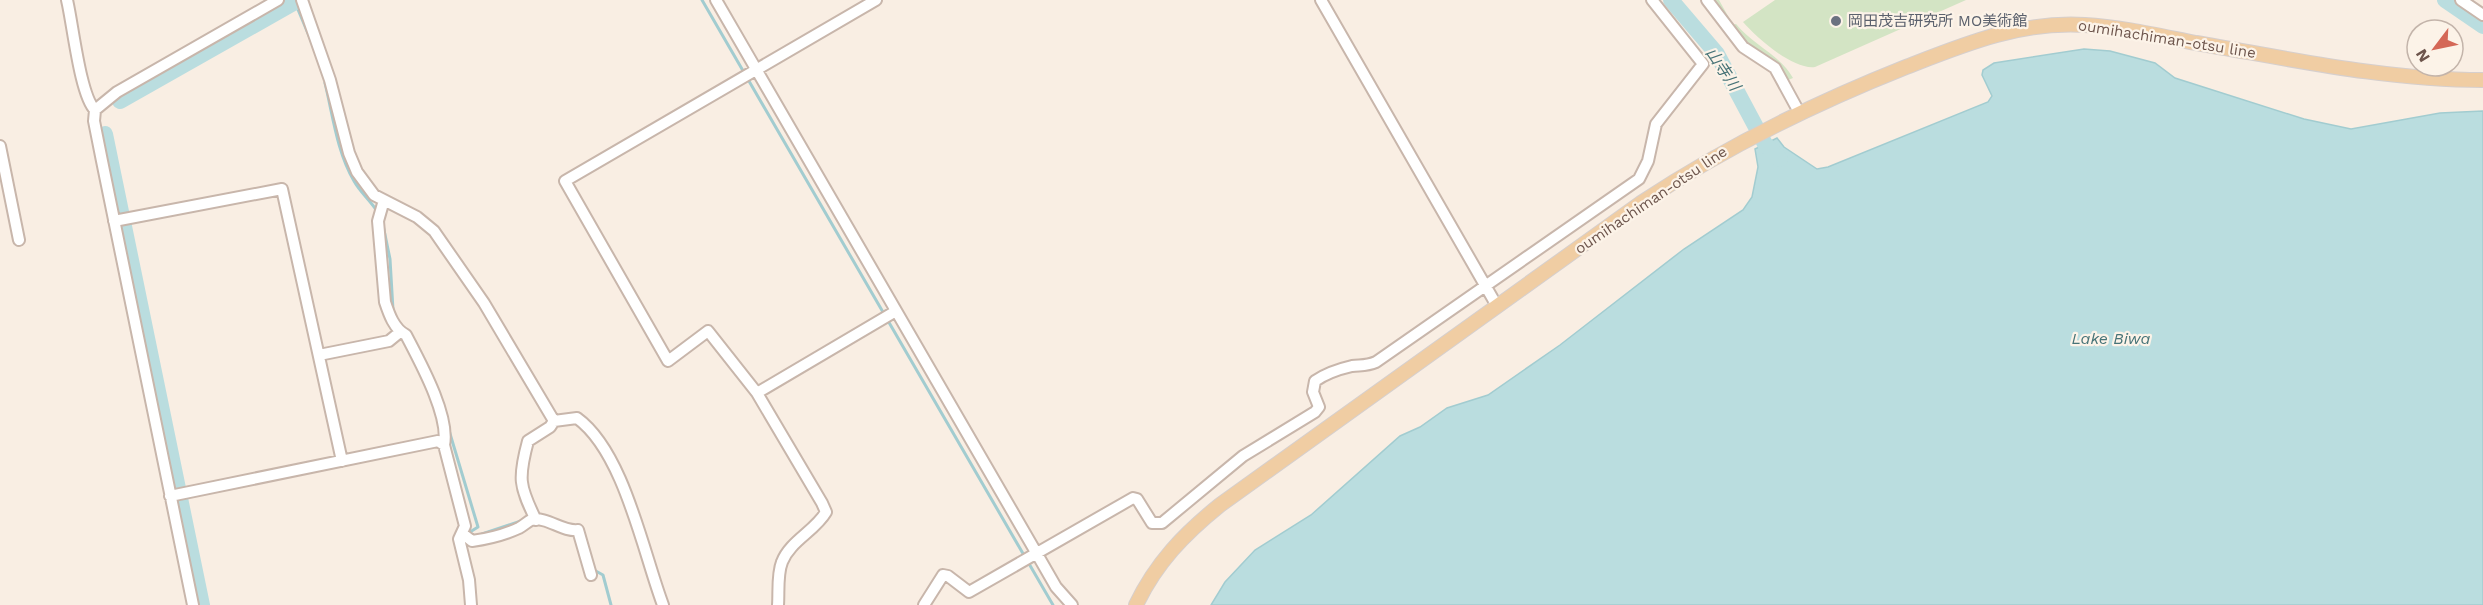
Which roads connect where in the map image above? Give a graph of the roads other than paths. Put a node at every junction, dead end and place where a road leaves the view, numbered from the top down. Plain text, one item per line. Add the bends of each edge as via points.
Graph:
1 (67, 0) edge
2 (278, 0) edge
3 (302, 0) edge
4 (716, 0) edge
5 (876, 0) edge
6 (1320, 0) edge
7 (1653, 0) edge
8 (1707, 0) edge
9 (2461, 0) edge
10 (2483, 15) edge
11 (749, 74) junction
12 (2483, 80) edge
13 (95, 110) junction
14 (1798, 112) junction
15 (0, 146) edge
16 (384, 200) junction
17 (114, 221) junction
18 (19, 240) dead end
19 (1485, 285) junction
20 (1497, 306) junction
21 (889, 316) junction
22 (400, 332) junction
23 (319, 355) junction
24 (757, 393) junction
25 (554, 421) junction
26 (444, 446) junction
27 (342, 461) junction
28 (176, 495) junction
29 (536, 520) junction
30 (463, 534) junction
31 (1029, 559) junction
32 (591, 575) dead end
33 (193, 605) edge
34 (471, 605) edge
35 (663, 605) edge
36 (778, 605) edge
37 (924, 605) edge
38 (1072, 605) edge
39 (1136, 605) edge

1 - 13 street via 89,104
2 - 13 street via 117,92
3 - 16 street via 330,80 349,153 368,188
4 - 11 street
5 - 11 street
6 - 19 street
7 - 19 street via 1702,64 1656,124 1643,174
8 - 14 street via 1743,47 1774,68
9 - 10 street
11 - 21 street
11 - 24 street via 565,181 668,362 708,331
12 - 14 main road, oumihachiman-otsu line via 2369,72 2105,27 2046,25 1982,38
13 - 17 street via 94,122
14 - 20 main road, oumihachiman-otsu line via 1669,185
15 - 18 street
16 - 22 street via 378,221 385,302
16 - 25 street via 434,231 484,303
17 - 23 street via 280,188
17 - 28 street
19 - 20 street
19 - 31 street via 1376,362 1352,366 1315,381 1313,392 1319,407 1315,412 1244,456 1162,523 1152,523 1133,498
20 - 39 main road, oumihachiman-otsu line via 1202,520 1160,563
21 - 24 street
21 - 31 street
22 - 23 street via 389,341
22 - 26 street via 406,335 428,379 446,435
23 - 27 street
24 - 36 street via 826,512 782,562
25 - 29 street via 528,441 523,458 521,488
25 - 35 street via 577,418 588,426 606,453 625,491
26 - 27 street via 438,441
26 - 30 street via 465,526
27 - 28 street
28 - 33 street
29 - 30 street via 481,540 472,541
29 - 32 street via 578,530
30 - 34 street via 459,539
31 - 37 street via 969,592 943,575
31 - 38 street

